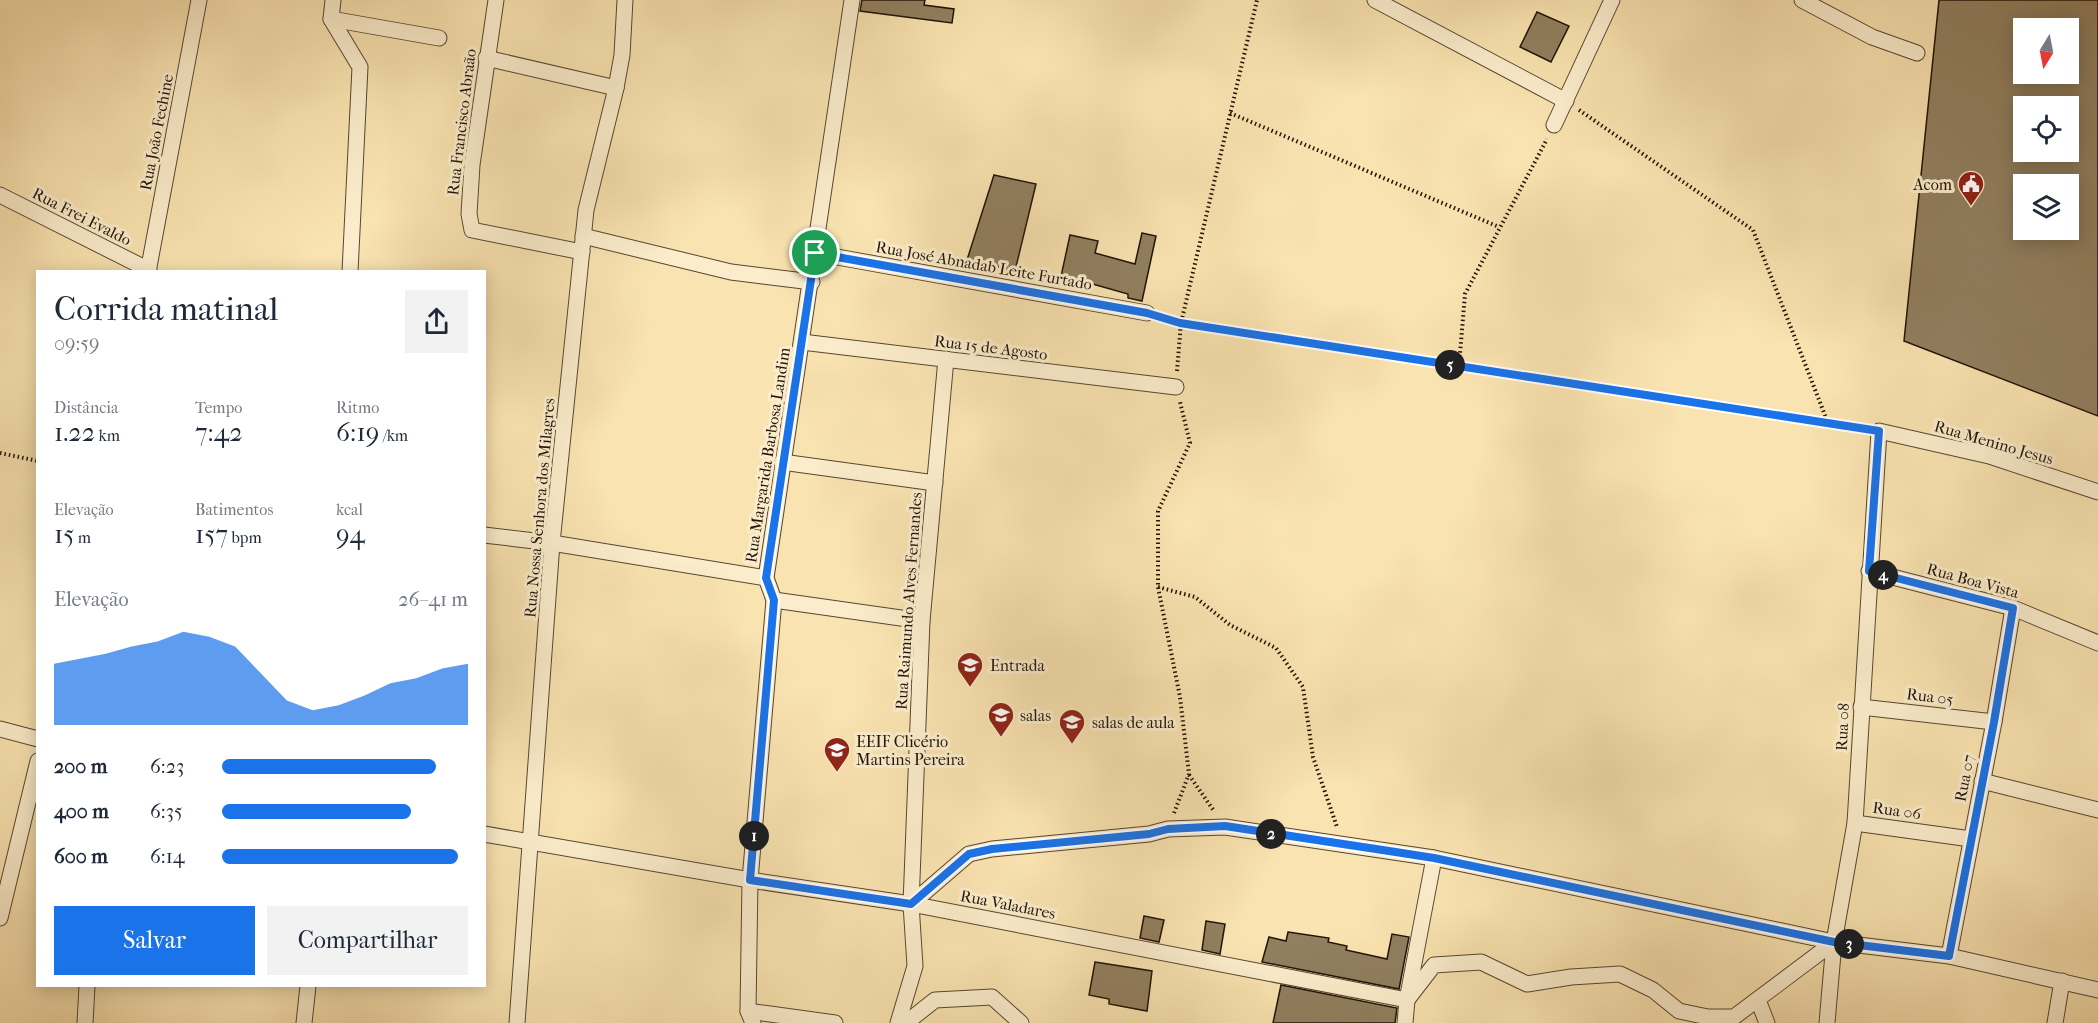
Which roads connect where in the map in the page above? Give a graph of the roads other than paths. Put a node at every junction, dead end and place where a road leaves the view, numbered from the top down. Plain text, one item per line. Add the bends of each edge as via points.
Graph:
1 (199, 0) edge
2 (333, 0) edge
3 (496, 0) edge
4 (625, 0) edge
5 (852, 0) edge
6 (1375, 0) edge
7 (1611, 0) edge
8 (1802, 0) edge
9 (331, 19) junction
10 (439, 38) dead end
11 (1917, 53) dead end
12 (486, 58) junction
13 (616, 88) junction
14 (1566, 101) junction
15 (1554, 125) road end
16 (0, 195) edge
17 (582, 244) junction
18 (815, 253) junction
19 (146, 270) edge
20 (148, 270) edge
21 (350, 270) edge
22 (812, 282) junction
23 (1147, 313) road end
24 (802, 342) junction
25 (946, 359) junction
26 (1176, 387) road end
27 (1879, 431) joint
28 (782, 462) junction
29 (935, 483) junction
30 (2098, 492) edge
31 (486, 535) edge
32 (552, 543) junction
33 (1869, 571) junction
34 (766, 578) junction
35 (774, 600) junction
36 (2013, 608) junction
37 (922, 621) junction
38 (2098, 643) edge
39 (1861, 707) junction
40 (1994, 722) junction
41 (0, 729) edge
42 (36, 738) edge
43 (36, 769) edge
44 (1982, 781) junction
45 (2098, 810) edge
46 (1855, 823) junction
47 (486, 834) edge
48 (1971, 839) junction
49 (530, 843) junction
50 (1434, 858) junction
51 (750, 880) junction
52 (911, 904) junction
53 (0, 918) edge
54 (1834, 942) junction
55 (1949, 956) junction
56 (2062, 981) junction
57 (87, 987) edge
58 (308, 987) edge
59 (2098, 990) edge
60 (1407, 1000) junction
61 (1758, 1000) junction
62 (750, 1017) edge
63 (1678, 1017) edge
64 (84, 1023) edge
65 (304, 1023) edge
66 (517, 1023) edge
67 (835, 1023) edge
68 (898, 1023) edge
69 (906, 1023) edge
70 (1021, 1023) edge
71 (1405, 1023) edge
72 (1767, 1023) edge
73 (1827, 1023) edge
74 (2055, 1023) edge

1 - 20 street, Rua João Fechine
2 - 9 street
3 - 12 street, Rua Francisco Abraão
4 - 13 street, Rua Nossa Senhora dos Milagres
5 - 18 street, Rua Margarida Barbosa Landim
6 - 14 street
7 - 14 street
8 - 11 street via 1872,37
9 - 10 street
9 - 21 street via 360,67
12 - 13 street
12 - 17 street, Rua Francisco Abraão via 472,165 472,230
13 - 17 street, Rua Nossa Senhora dos Milagres via 586,210
14 - 15 street
16 - 19 street, Rua Frei Evaldo
17 - 22 street via 731,272
17 - 32 street, Rua Nossa Senhora dos Milagres
18 - 22 street, Rua Margarida Barbosa Landim
18 - 23 street, Rua José Abnadab Leite Furtado
22 - 24 street, Rua Margarida Barbosa Landim
24 - 25 street, Rua 15 de Agosto
24 - 28 street, Rua Margarida Barbosa Landim
25 - 26 street, Rua 15 de Agosto
25 - 29 street, Rua Raimundo Alves Fernandes
27 - 30 street, Rua Menino Jesus via 1989,456
27 - 33 street, Rua 08
28 - 29 street
28 - 34 street, Rua Margarida Barbosa Landim
29 - 37 street, Rua Raimundo Alves Fernandes
31 - 32 street
32 - 34 street
32 - 49 street, Rua Nossa Senhora dos Milagres
33 - 36 street, Rua Boa Vista
33 - 39 street, Rua 08
34 - 35 street, Rua Margarida Barbosa Landim
35 - 37 street
35 - 51 street, Rua Margarida Barbosa Landim
36 - 38 street, Rua Boa Vista
36 - 40 street, Rua 07
37 - 52 street, Rua Raimundo Alves Fernandes
39 - 40 street, Rua 05
39 - 46 street, Rua 08
40 - 44 street, Rua 07
41 - 42 street
43 - 53 street
44 - 45 street
44 - 48 street, Rua 07
46 - 48 street, Rua 06
46 - 54 street, Rua 08
47 - 49 street, Rua Valadares
48 - 55 street, Rua 07
49 - 51 street, Rua Valadares
49 - 66 street, Rua Nossa Senhora dos Milagres
50 - 52 street via 1225,826 1168,829 969,854
50 - 54 street
50 - 60 street
51 - 52 street, Rua Valadares
51 - 62 street, Rua Margarida Barbosa Landim
52 - 60 street, Rua Valadares
52 - 68 street, Rua Raimundo Alves Fernandes via 915,966
54 - 55 street
54 - 61 street
54 - 73 street, Rua 08
55 - 56 street
56 - 59 street
56 - 74 street
57 - 64 street
58 - 65 street
60 - 63 street via 1434,965 1481,962 1527,984 1620,975 1653,990
60 - 71 street
61 - 63 street via 1734,1017
61 - 72 street
62 - 67 street
69 - 70 street via 935,1000 993,997

